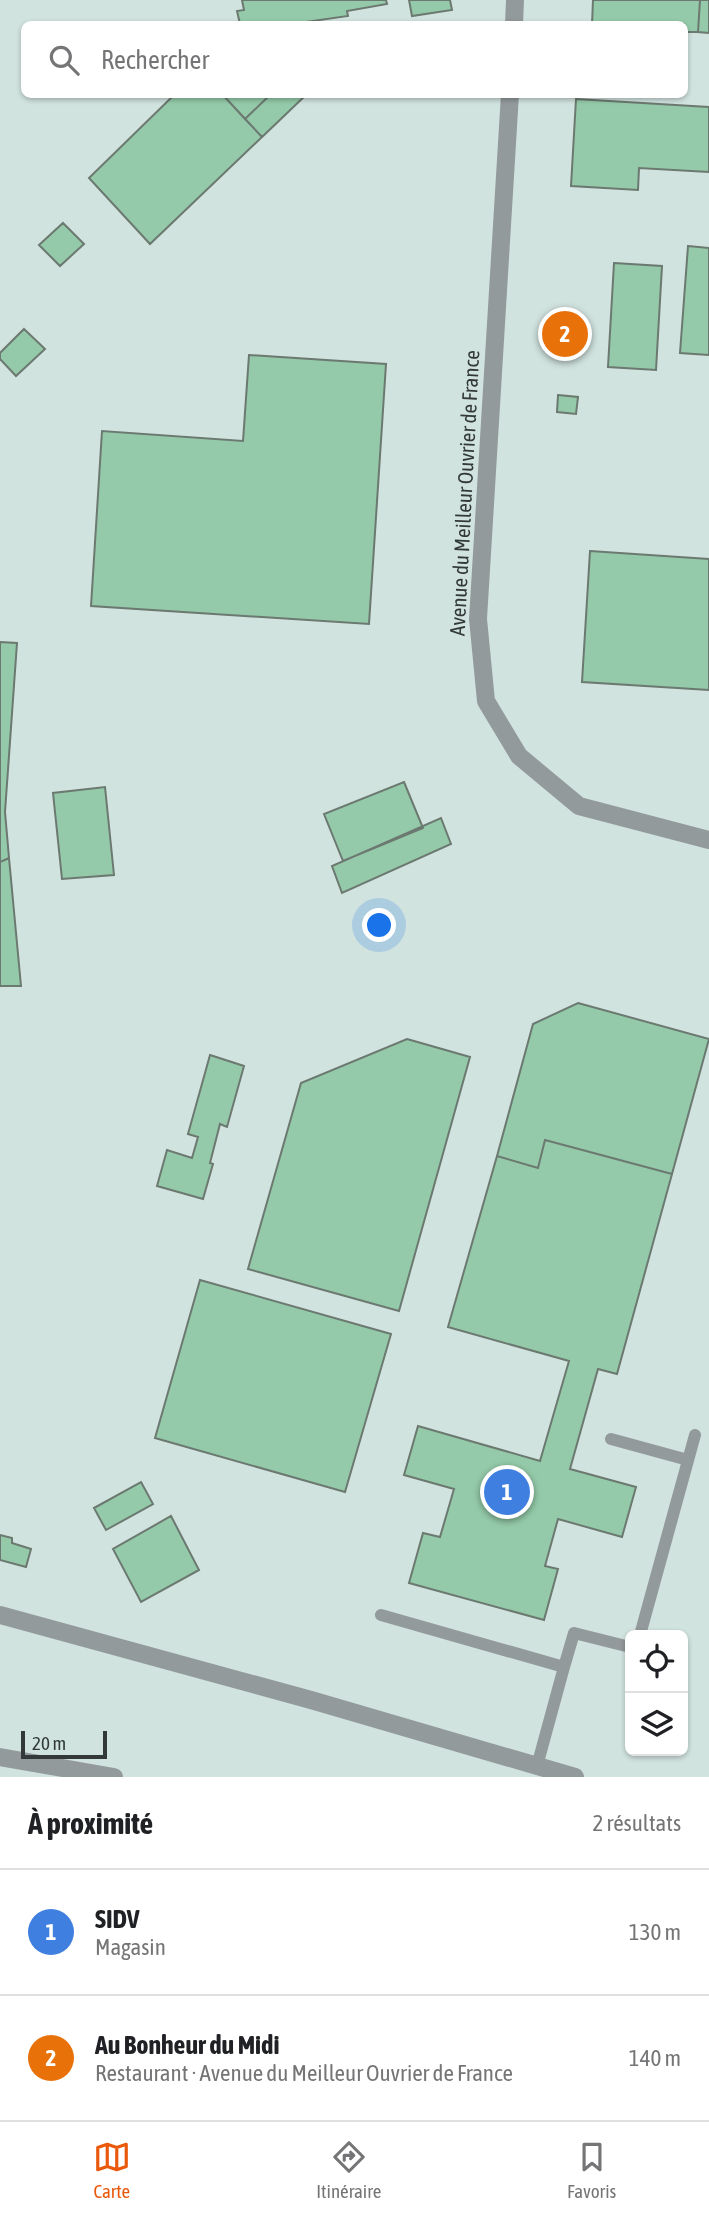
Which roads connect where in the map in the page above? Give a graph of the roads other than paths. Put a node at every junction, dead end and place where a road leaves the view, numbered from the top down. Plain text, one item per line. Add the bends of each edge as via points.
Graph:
1 (516, 0) edge
2 (514, 21) edge
3 (510, 98) edge
4 (709, 840) edge
5 (695, 1435) dead end
6 (611, 1439) dead end
7 (688, 1460) junction
8 (0, 1615) edge
9 (381, 1615) dead end
10 (641, 1630) edge
11 (625, 1646) edge
12 (564, 1667) junction
13 (0, 1757) edge
14 (537, 1766) junction
15 (114, 1777) edge
16 (575, 1777) edge

1 - 2 street
3 - 4 street, Avenue du Meilleur Ouvrier de France via 478,619 486,701 519,755 579,806
5 - 7 lane
6 - 7 lane
7 - 10 lane
8 - 14 street
9 - 12 lane
11 - 12 lane via 574,1633
12 - 14 lane
13 - 15 street
14 - 16 street

